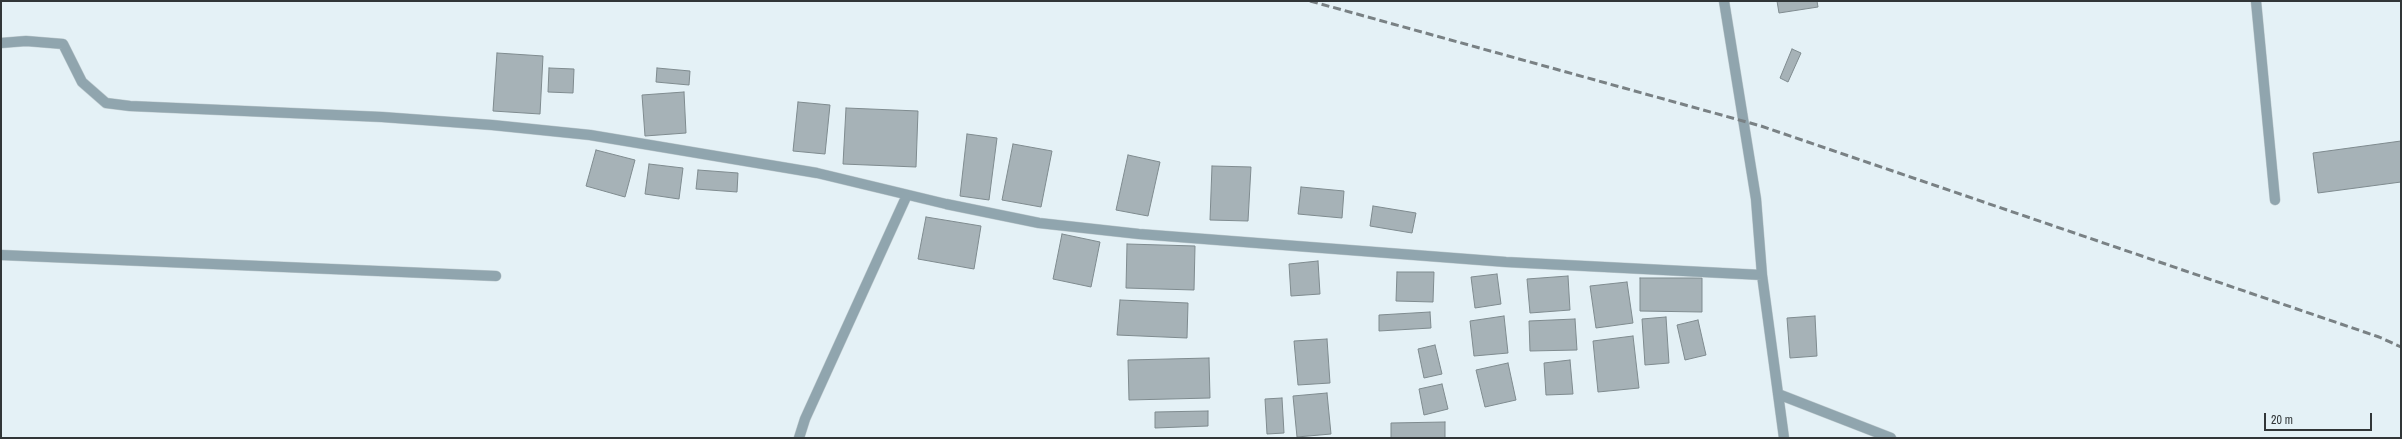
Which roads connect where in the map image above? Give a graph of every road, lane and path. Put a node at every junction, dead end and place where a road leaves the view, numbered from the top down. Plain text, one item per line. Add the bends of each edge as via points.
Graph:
1 (1724, 1) edge
2 (2256, 1) edge
3 (1, 43) edge
4 (907, 195) junction
5 (2275, 200) dead end
6 (1, 255) edge
7 (1762, 275) junction
8 (496, 276) dead end
9 (1778, 394) junction
10 (799, 438) edge
11 (1784, 438) edge
12 (1891, 438) edge

1 - 7 street via 1756,199
2 - 5 street
3 - 4 street via 26,41 63,44 82,82 106,103 398,118 590,135 817,173
4 - 7 street via 1039,223 1139,234 1506,262
4 - 10 street via 805,419
6 - 8 street
7 - 9 street
9 - 11 street
9 - 12 street

